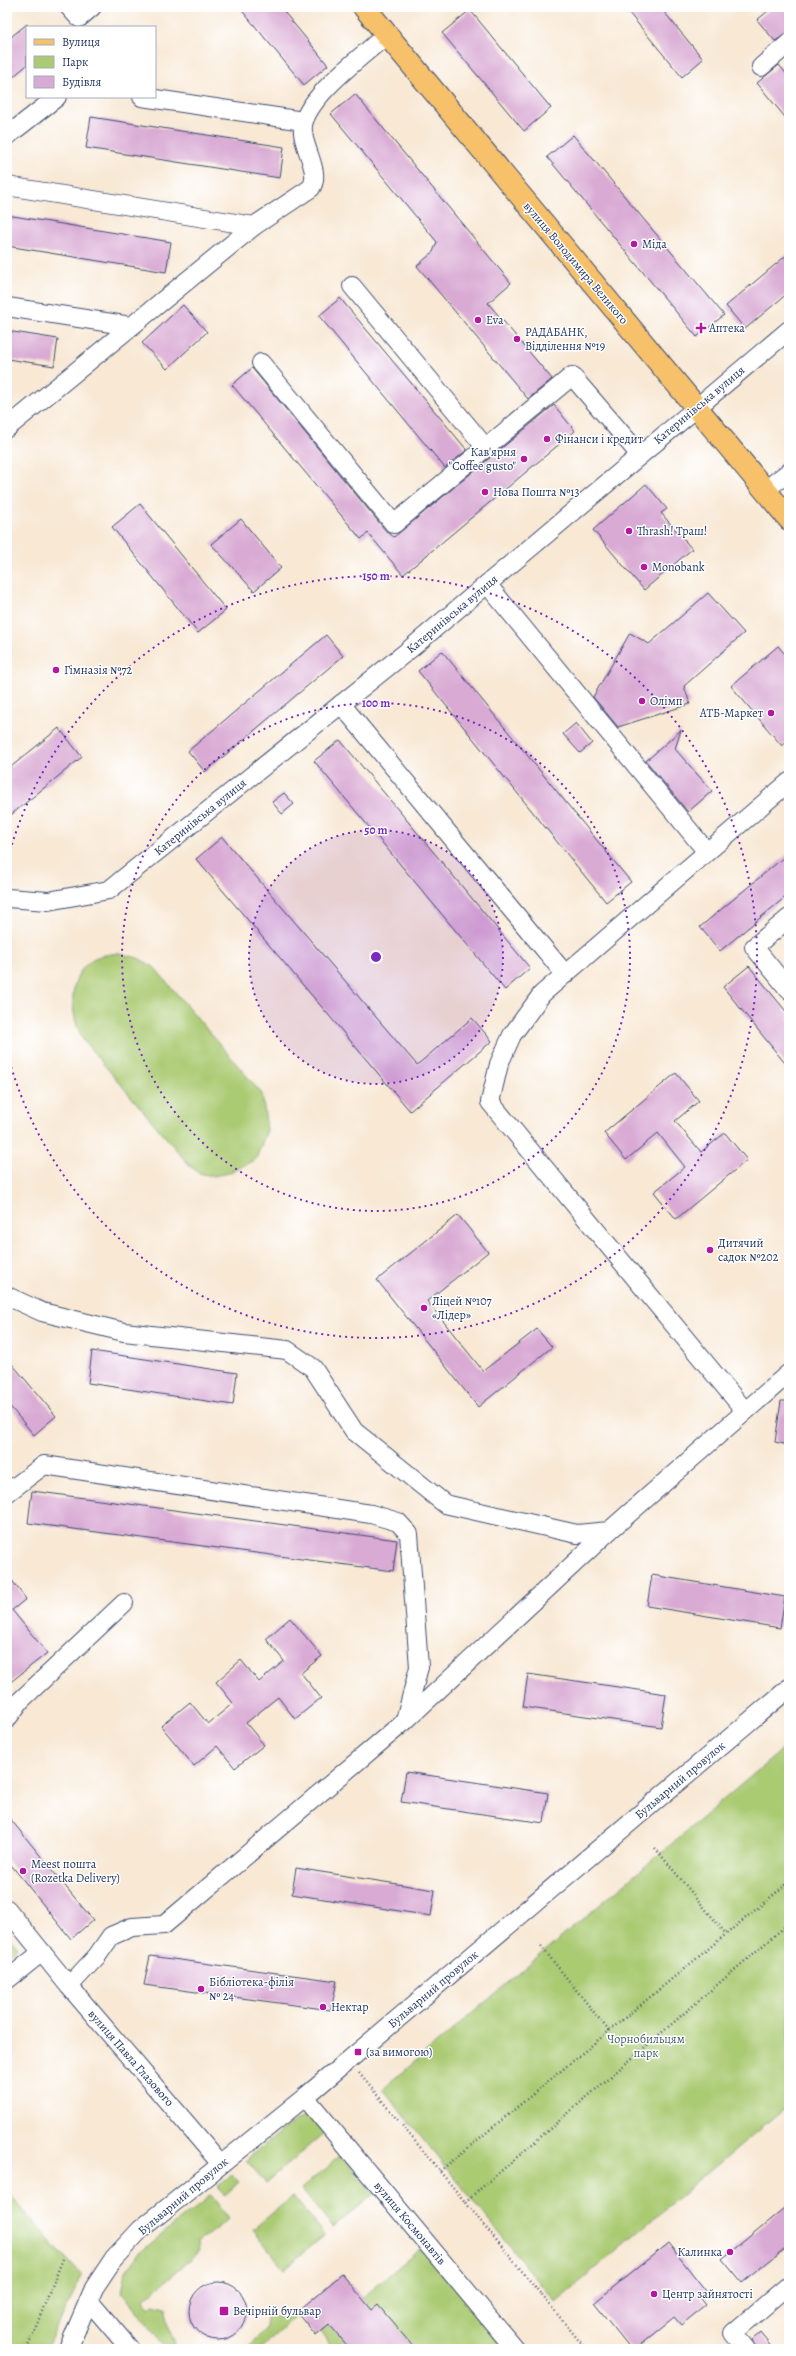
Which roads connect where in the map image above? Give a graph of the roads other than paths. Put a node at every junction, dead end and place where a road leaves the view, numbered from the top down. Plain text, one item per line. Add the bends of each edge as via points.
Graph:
1 (364, 7) edge
2 (386, 35) junction
3 (789, 43) edge
4 (760, 67) dead end
5 (55, 98) edge
6 (149, 98) edge
7 (303, 121) junction
8 (7, 136) edge
9 (7, 186) edge
10 (254, 226) junction
11 (352, 286) dead end
12 (7, 306) edge
13 (131, 326) junction
14 (789, 330) edge
15 (261, 363) dead end
16 (696, 407) junction
17 (7, 428) edge
18 (486, 448) junction
19 (640, 454) junction
20 (789, 472) edge
21 (765, 490) junction
22 (789, 518) edge
23 (487, 584) junction
24 (341, 704) junction
25 (789, 782) edge
26 (707, 852) junction
27 (7, 898) edge
28 (789, 918) edge
29 (565, 974) junction
30 (789, 990) edge
31 (7, 1296) edge
32 (789, 1373) edge
33 (746, 1412) junction
34 (7, 1493) edge
35 (609, 1531) junction
36 (124, 1603) dead end
37 (789, 1688) edge
38 (7, 1719) edge
39 (405, 1721) junction
40 (7, 1909) edge
41 (42, 1952) junction
42 (7, 1980) edge
43 (69, 1986) junction
44 (305, 2097) junction
45 (221, 2164) junction
46 (789, 2285) edge
47 (89, 2301) junction
48 (68, 2349) edge
49 (130, 2349) edge
50 (515, 2349) edge
51 (746, 2349) edge

1 - 2 main road, вулиця Володимира Великого
2 - 7 street via 319,95
2 - 16 main road, вулиця Володимира Великого
3 - 4 street
5 - 8 street
6 - 7 street
7 - 10 street via 306,151 315,173 314,182 301,196
9 - 10 street
10 - 13 street
11 - 18 street
12 - 13 street
13 - 17 street
14 - 16 street, Катеринівська вулиця
15 - 18 street via 394,524
16 - 19 street, Катеринівська вулиця
16 - 21 main road, вулиця Володимира Великого
18 - 19 street via 572,376
19 - 23 street, Катеринівська вулиця
20 - 21 street
21 - 22 main road, вулиця Володимира Великого
23 - 24 street, Катеринівська вулиця
23 - 26 street
24 - 27 street, Катеринівська вулиця via 109,890 48,902
24 - 29 street
25 - 26 street
26 - 29 street
28 - 30 street via 754,948
29 - 33 street via 542,994 512,1035 498,1064 490,1102
31 - 35 street via 42,1312 124,1332 287,1350 313,1368 354,1431 445,1504 577,1534
32 - 33 street
33 - 35 street
34 - 39 street via 44,1465 371,1514 398,1522 409,1534 419,1666
35 - 39 street
36 - 38 street via 21,1700
37 - 44 street, Бульварний провулок
39 - 43 street via 164,1925 132,1927 111,1936 97,1956
40 - 41 street, вулиця Павла Глазового
41 - 42 street
41 - 43 street, вулиця Павла Глазового
43 - 45 street, вулиця Павла Глазового
44 - 45 street, Бульварний провулок
44 - 50 street, вулиця Космонавтів
45 - 47 street, Бульварний провулок via 141,2229 114,2258 94,2288
46 - 51 street via 733,2334
47 - 48 street, Бульварний провулок
47 - 49 street

